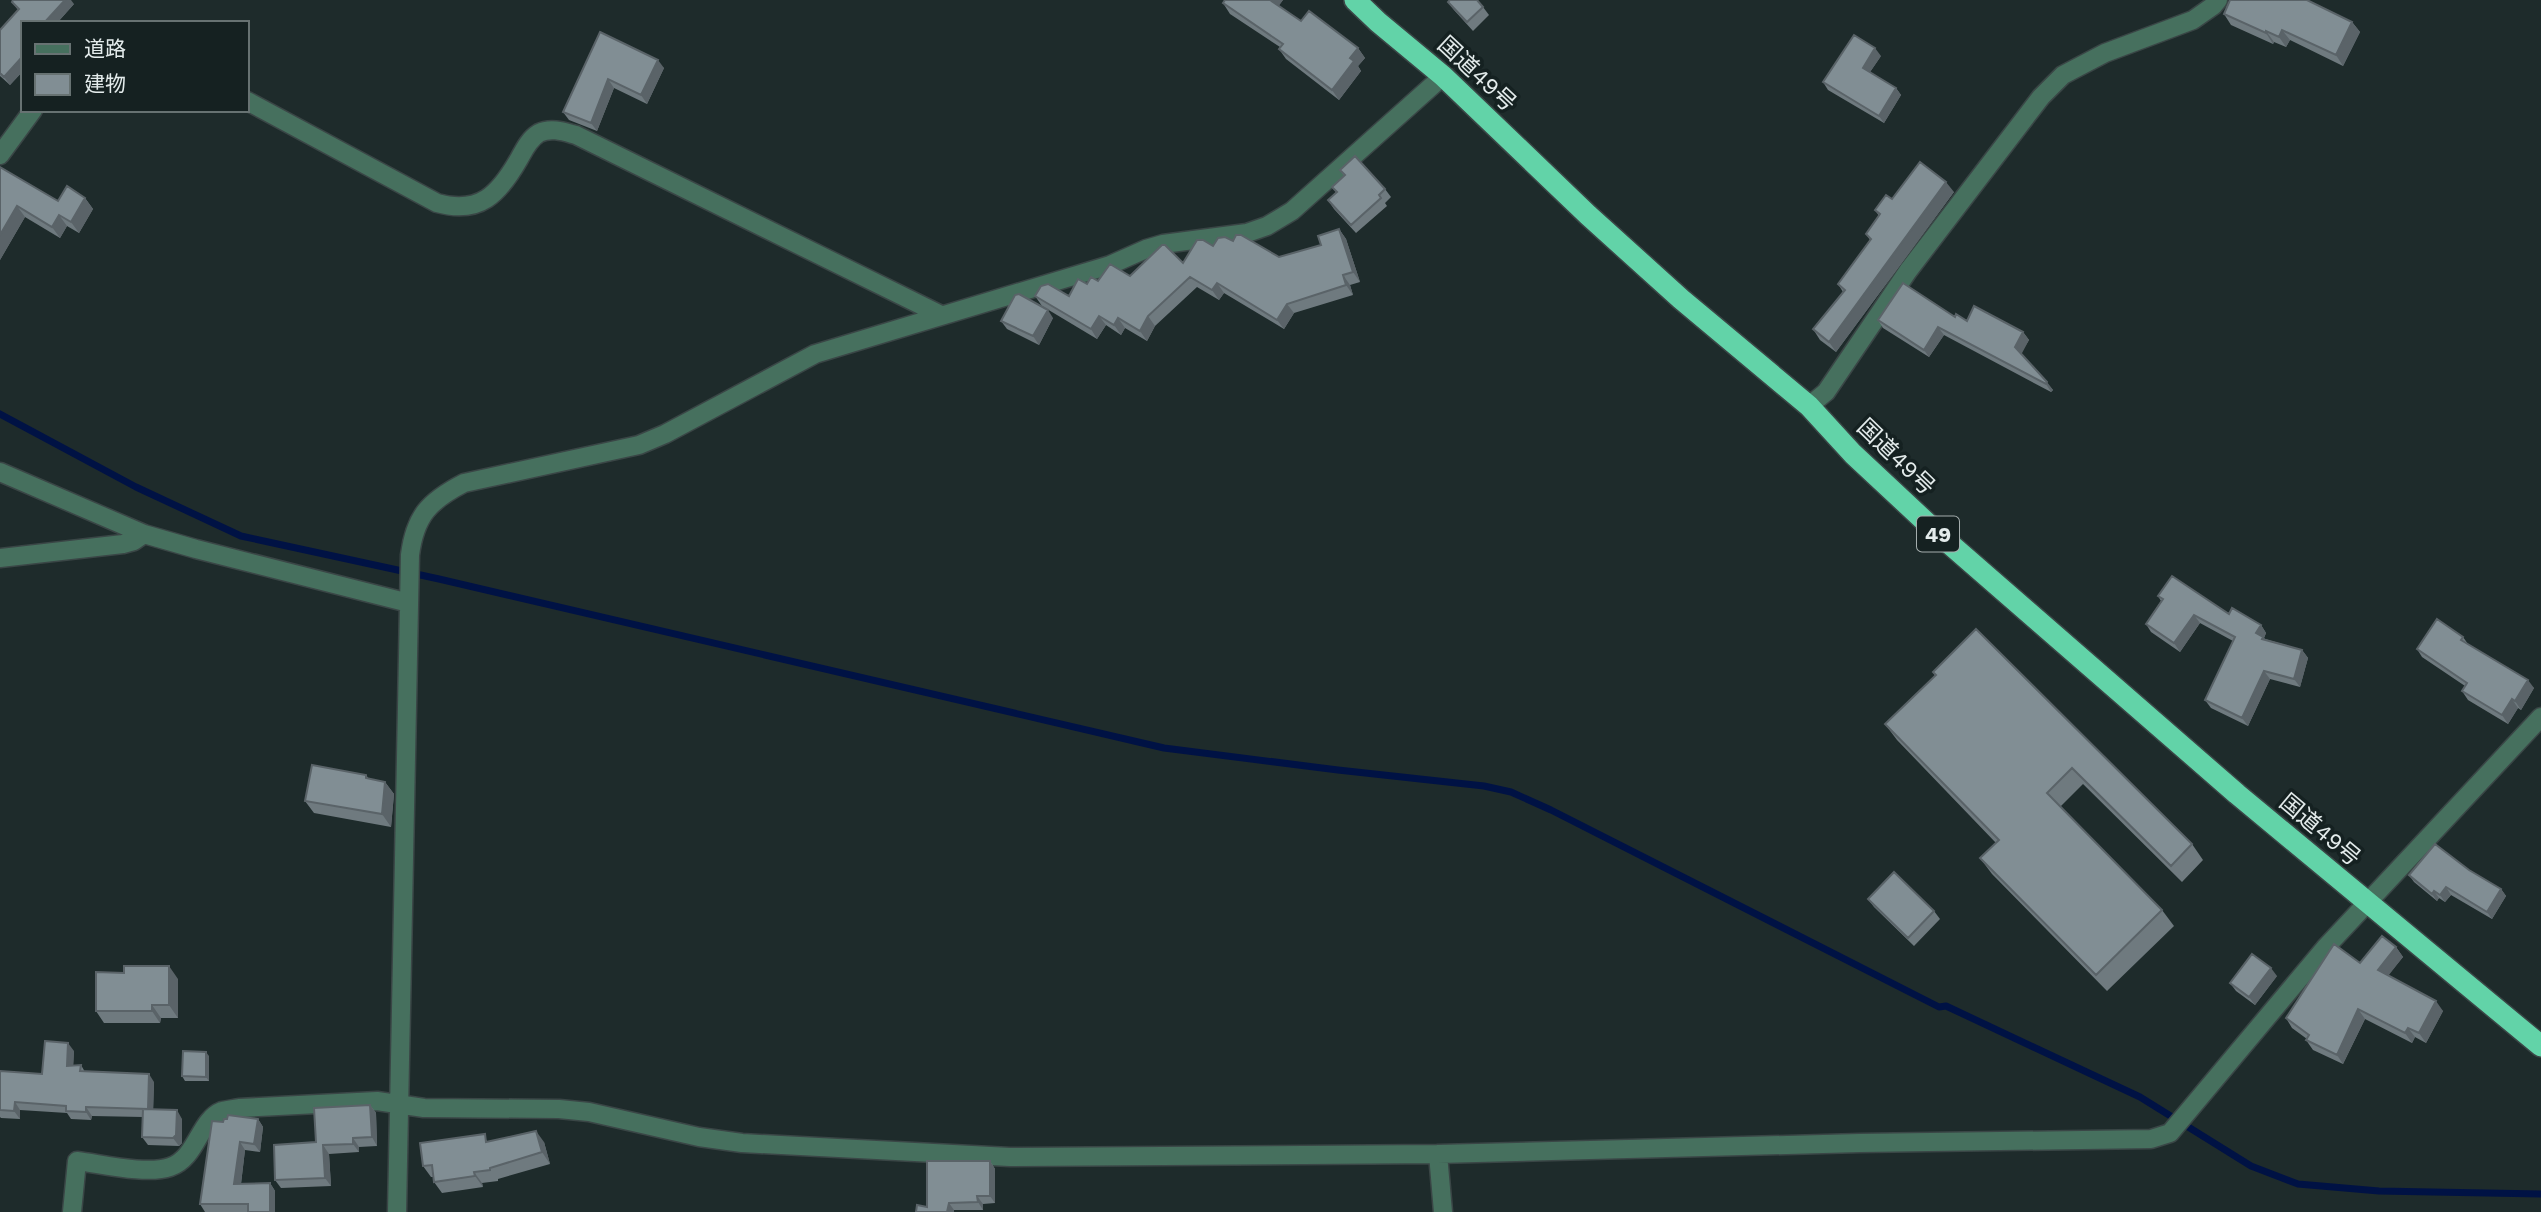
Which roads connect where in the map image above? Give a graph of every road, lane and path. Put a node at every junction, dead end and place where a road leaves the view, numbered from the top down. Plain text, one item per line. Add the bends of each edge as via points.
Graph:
1 (1355, 0) edge
2 (2218, 0) edge
3 (1443, 76) junction
4 (248, 102) edge
5 (32, 112) edge
6 (0, 155) edge
7 (942, 314) junction
8 (1809, 406) junction
9 (0, 472) edge
10 (144, 534) junction
11 (0, 558) edge
12 (409, 603) junction
13 (2541, 718) edge
14 (2367, 903) junction
15 (2541, 1046) edge
16 (401, 1104) junction
17 (1438, 1154) junction
18 (72, 1212) edge
19 (397, 1212) edge
20 (1443, 1212) edge

1 - 3 highway, 国道49号 / 49
2 - 8 street via 2193,20 2151,33 2063,75 2034,105 1908,271 1826,392
3 - 7 street via 1292,211 1267,226 1163,244 1110,265
3 - 8 highway, 国道49号 / 49 via 1681,299
4 - 7 street via 450,206 491,197 507,180 528,143 552,130 564,131
5 - 6 street
7 - 12 street via 816,354 639,445 481,478 450,490 430,506 416,526
8 - 14 highway, 国道49号 / 49 via 1943,538
9 - 10 street
10 - 11 street via 123,544
10 - 12 street
12 - 16 street
13 - 14 street
14 - 15 highway, 国道49号 / 49
14 - 17 street via 2170,1133 2151,1139
16 - 17 street via 589,1112 742,1143 1010,1157
16 - 18 street via 376,1101 222,1111 179,1163 169,1167 77,1161
16 - 19 street
17 - 20 street

